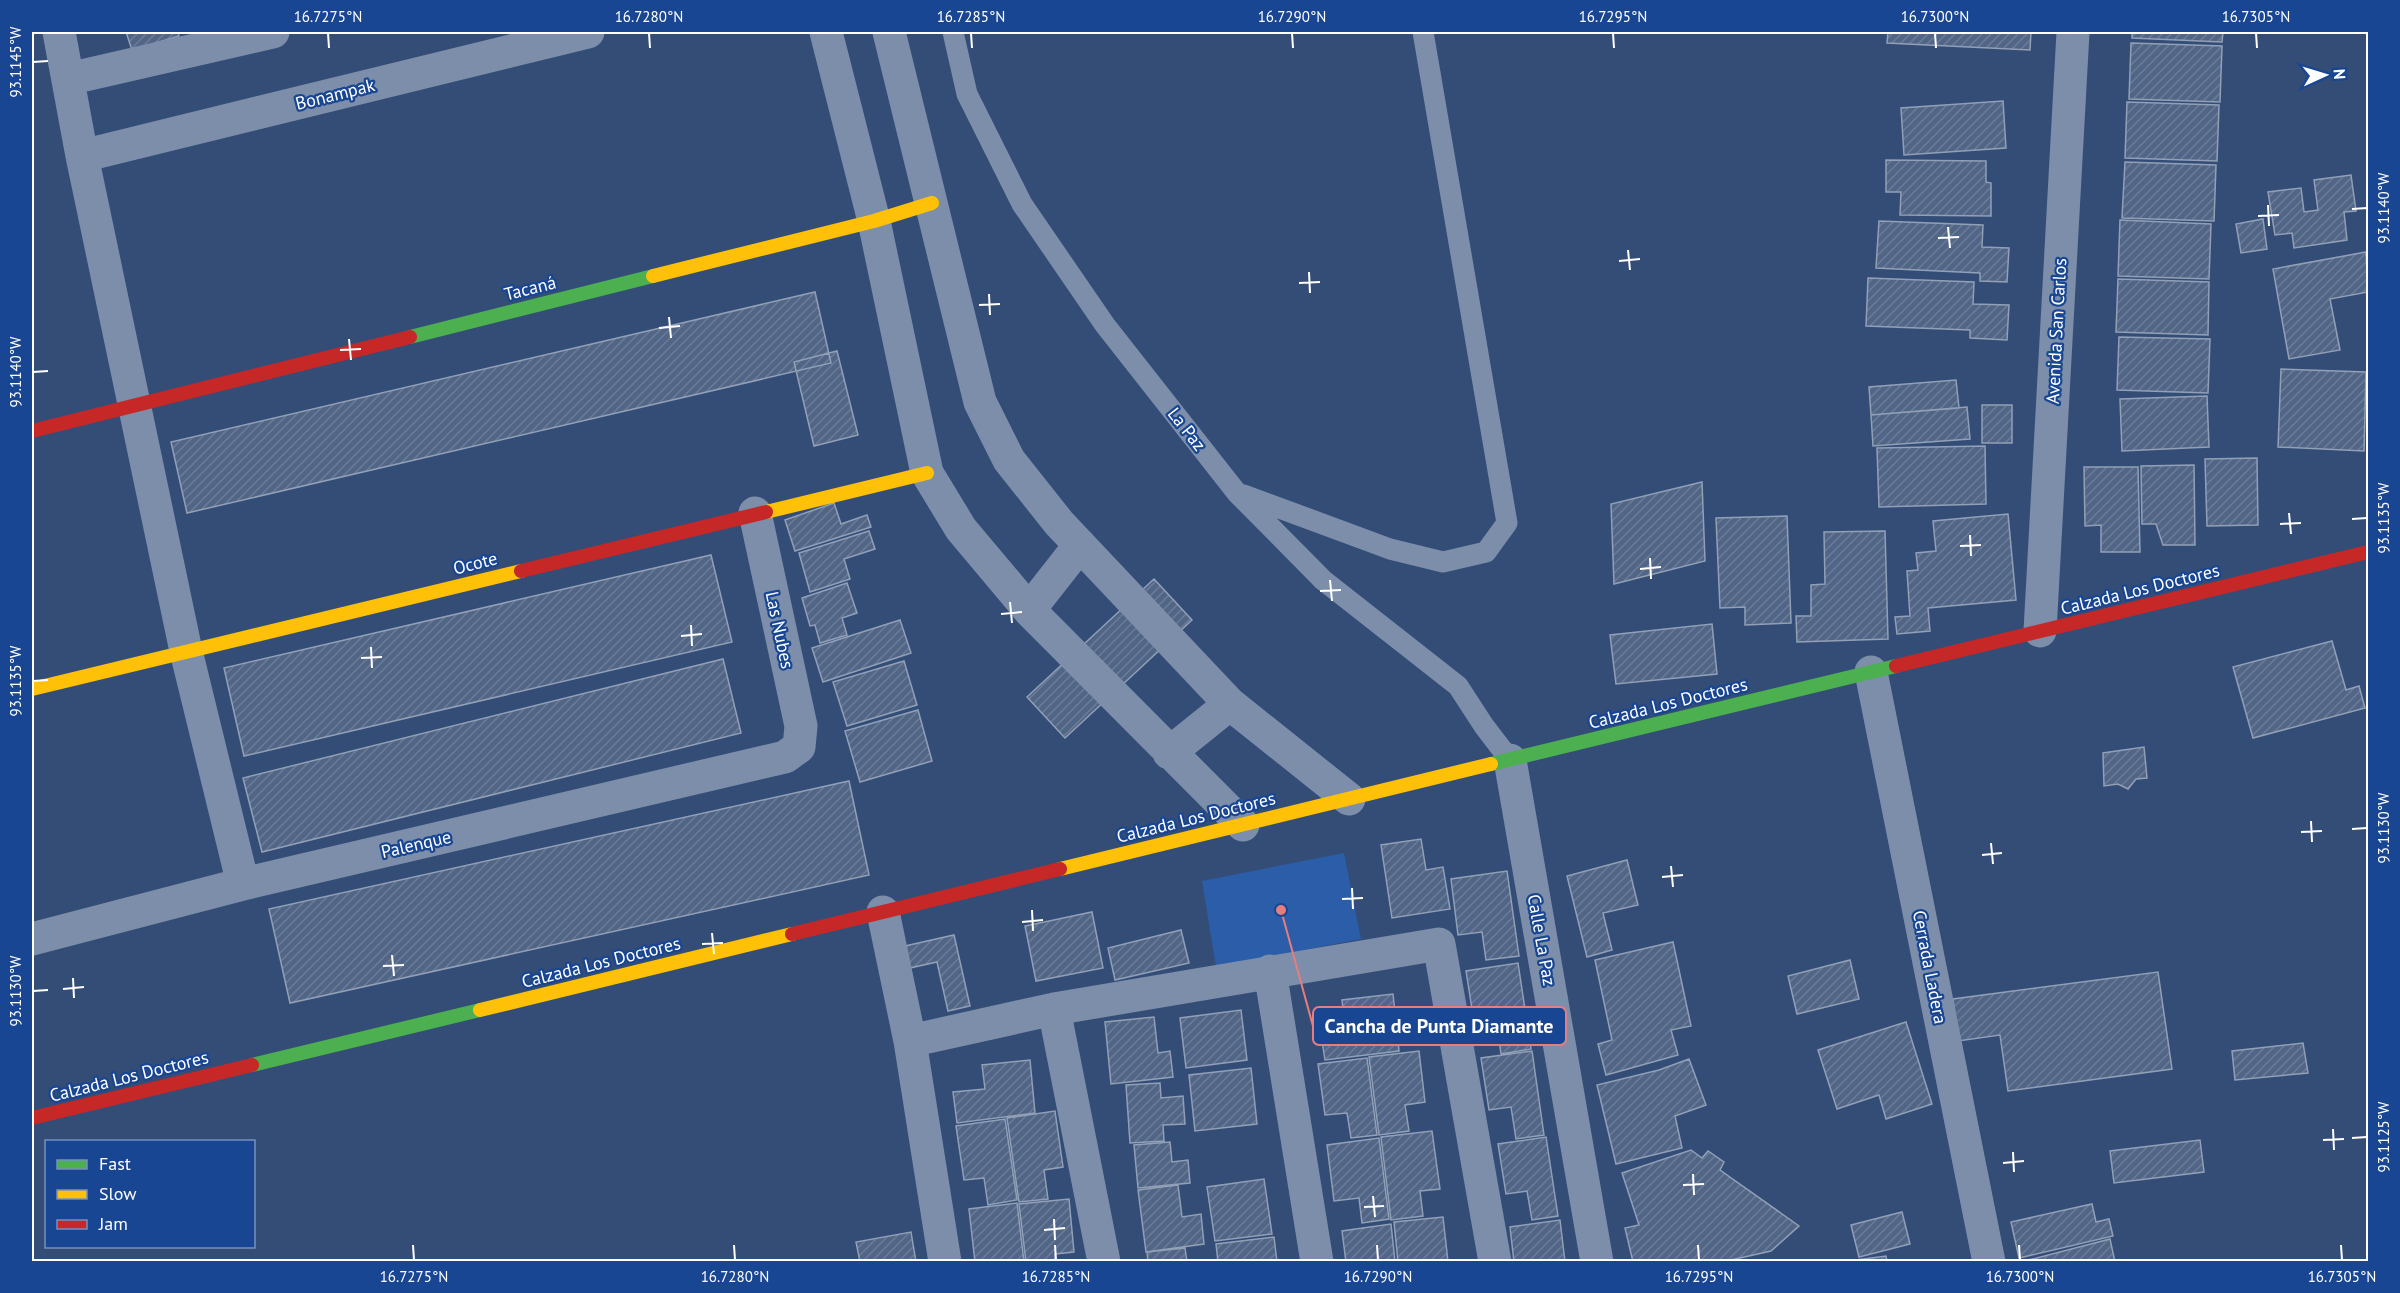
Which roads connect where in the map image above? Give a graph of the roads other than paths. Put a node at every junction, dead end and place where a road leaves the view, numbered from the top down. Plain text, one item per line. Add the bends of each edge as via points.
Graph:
1 (58, 32) edge
2 (273, 32) edge
3 (588, 32) edge
4 (826, 32) edge
5 (889, 32) edge
6 (953, 32) edge
7 (1423, 32) edge
8 (2073, 32) edge
9 (68, 79) junction
10 (82, 156) junction
11 (932, 203) junction
12 (874, 221) junction
13 (135, 405) junction
14 (32, 431) edge
15 (927, 473) junction
16 (1237, 493) junction
17 (755, 513) junction
18 (1080, 545) junction
19 (2368, 552) edge
20 (1029, 610) junction
21 (2040, 631) junction
22 (186, 651) junction
23 (1871, 672) junction
24 (32, 689) edge
25 (1230, 704) junction
26 (800, 747) joint
27 (1169, 753) junction
28 (1510, 760) junction
29 (1349, 799) junction
30 (1242, 825) junction
31 (243, 884) junction
32 (883, 912) junction
33 (32, 939) edge
34 (1270, 971) junction
35 (1054, 1009) junction
36 (910, 1041) junction
37 (32, 1118) edge
38 (945, 1262) edge
39 (1104, 1262) edge
40 (1317, 1262) edge
41 (1494, 1262) edge
42 (1598, 1262) edge
43 (1989, 1262) edge

1 - 9 street
2 - 9 street
3 - 10 street, Bonampak
4 - 12 street
5 - 11 street
6 - 16 lane, La Paz via 967,94 1022,204 1105,325
7 - 16 lane via 1507,523 1486,552 1443,562 1390,549
8 - 21 street, Avenida San Carlos
9 - 10 street
10 - 13 street
11 - 12 street, Tacaná
11 - 18 street via 980,402 1009,460
12 - 13 street, Tacaná
12 - 15 street
13 - 14 street, Tacaná
13 - 22 street
15 - 17 street, Ocote
15 - 20 street via 961,529
16 - 28 lane, La Paz via 1323,580 1458,686
17 - 22 street, Ocote
17 - 26 street, Las Nubes via 801,726
18 - 20 street
18 - 25 street
19 - 21 street, Calzada Los Doctores
20 - 27 street
21 - 23 street, Calzada Los Doctores
22 - 24 street, Ocote
22 - 31 street
23 - 28 street, Calzada Los Doctores
23 - 43 street, Cerrada Ladera
25 - 27 street
25 - 29 street
26 - 31 street, Palenque via 785,758
27 - 30 street
28 - 29 street, Calzada Los Doctores
28 - 42 street, Calle La Paz
29 - 30 street, Calzada Los Doctores
30 - 32 street, Calzada Los Doctores
31 - 33 street, Palenque
32 - 36 street
32 - 37 street, Calzada Los Doctores
34 - 35 street
34 - 40 street
34 - 41 street via 1439,944
35 - 36 street
35 - 39 street
36 - 38 street

